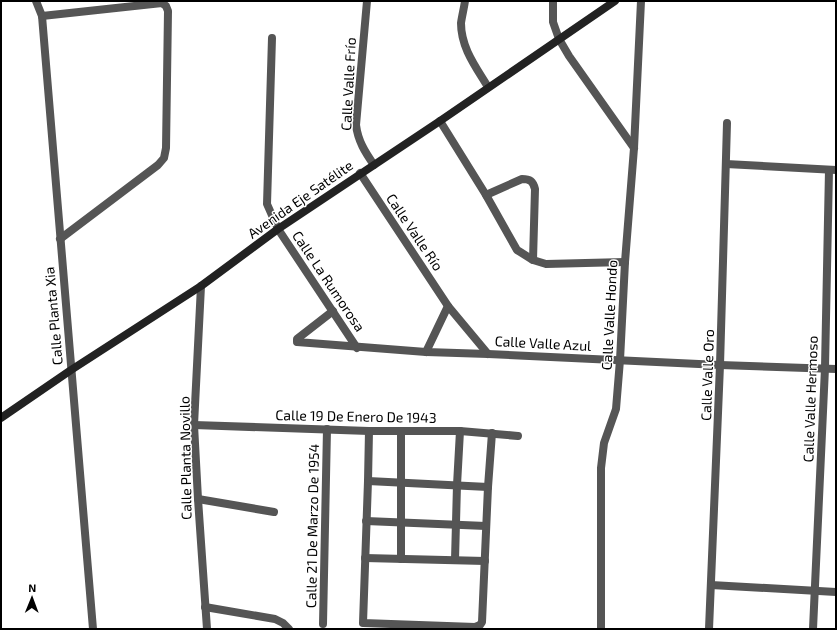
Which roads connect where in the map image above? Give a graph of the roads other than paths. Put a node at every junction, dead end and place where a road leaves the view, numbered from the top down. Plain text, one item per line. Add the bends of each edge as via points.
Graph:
1 (36, 1) edge
2 (367, 1) edge
3 (465, 1) edge
4 (553, 1) edge
5 (615, 1) edge
6 (641, 1) edge
7 (42, 16) junction
8 (272, 38) dead end
9 (559, 39) junction
10 (488, 87) junction
11 (440, 121) junction
12 (727, 123) dead end
13 (634, 148) junction
14 (374, 164) junction
15 (726, 164) junction
16 (832, 170) edge
17 (360, 173) junction
18 (486, 195) junction
19 (278, 228) junction
20 (60, 239) junction
21 (533, 260) junction
22 (625, 262) junction
23 (201, 286) junction
24 (448, 306) junction
25 (333, 311) junction
26 (358, 348) junction
27 (426, 352) junction
28 (488, 354) junction
29 (620, 360) junction
30 (720, 365) junction
31 (825, 368) junction
32 (836, 369) edge
33 (71, 370) junction
34 (1, 418) edge
35 (194, 425) junction
36 (327, 429) junction
37 (369, 431) junction
38 (401, 431) junction
39 (460, 431) junction
40 (492, 434) junction
41 (518, 436) dead end
42 (368, 481) junction
43 (401, 483) junction
44 (457, 485) junction
45 (488, 487) junction
46 (198, 499) junction
47 (274, 512) dead end
48 (366, 521) junction
49 (401, 521) junction
50 (456, 524) junction
51 (486, 526) junction
52 (365, 558) junction
53 (401, 559) junction
54 (455, 560) junction
55 (485, 561) junction
56 (711, 585) junction
57 (815, 591) junction
58 (836, 592) edge
59 (205, 607) junction
60 (323, 624) dead end
61 (93, 629) edge
62 (207, 629) edge
63 (289, 629) edge
64 (601, 629) edge
65 (709, 629) edge
66 (813, 629) edge

1 - 7 street, Calle Planta Xia
2 - 14 street, Calle Valle Frío via 356,125 362,147
3 - 10 street via 461,23 463,41 468,55
4 - 9 street via 554,22
5 - 9 street, Avenida Eje Satélite
6 - 13 street, Calle Valle Hondo
7 - 20 street, Calle Planta Xia
7 - 20 street via 162,3 168,11 164,158
8 - 19 street, Calle La Rumorosa via 267,204
9 - 10 street, Avenida Eje Satélite
9 - 13 street
10 - 11 street, Avenida Eje Satélite
11 - 14 street, Avenida Eje Satélite
11 - 18 street
12 - 15 street, Calle Valle Oro
13 - 22 street, Calle Valle Hondo
14 - 17 street, Avenida Eje Satélite
15 - 16 street
15 - 30 street, Calle Valle Oro
16 - 31 street, Calle Valle Hermoso
17 - 19 street, Avenida Eje Satélite
17 - 24 street, Calle Valle Río
18 - 21 street via 517,250
18 - 21 street via 522,179 533,182
19 - 23 street, Avenida Eje Satélite
19 - 25 street, Calle La Rumorosa
20 - 33 street, Calle Planta Xia
21 - 22 street via 546,264
22 - 29 street, Calle Valle Hondo
23 - 33 street, Avenida Eje Satélite
23 - 35 street, Calle Planta Novillo
24 - 27 street
24 - 28 street, Calle Valle Río
25 - 26 street, Calle La Rumorosa
25 - 26 street, Calle Valle Azul via 297,339 297,342
26 - 27 street, Calle Valle Azul
27 - 28 street, Calle Valle Azul
28 - 29 street, Calle Valle Azul
29 - 30 street, Calle Valle Azul
29 - 64 street, Calle Valle Hondo via 616,409 604,443 601,468
30 - 31 street, Calle Valle Azul
30 - 56 street, Calle Valle Oro
31 - 32 street, Calle Valle Azul
31 - 57 street, Calle Valle Hermoso
33 - 34 street, Avenida Eje Satélite
33 - 61 street, Calle Planta Xia
35 - 36 street, Calle 19 De Enero De 1943
35 - 46 street, Calle Planta Novillo
36 - 37 street, Calle 19 De Enero De 1943
36 - 60 street, Calle 21 De Marzo De 1954
37 - 38 street, Calle 19 De Enero De 1943
37 - 42 street
38 - 39 street, Calle 19 De Enero De 1943
38 - 43 street
39 - 40 street, Calle 19 De Enero De 1943
39 - 44 street
40 - 41 street, Calle 19 De Enero De 1943
40 - 45 street
42 - 43 street
42 - 48 street
43 - 44 street
43 - 49 street
44 - 45 street
44 - 50 street
45 - 51 street
46 - 47 street
46 - 59 street, Calle Planta Novillo
48 - 49 street
48 - 52 street
49 - 50 street
49 - 53 street
50 - 51 street
50 - 54 street
51 - 55 street
52 - 53 street
52 - 55 street via 362,621 365,624 475,627 482,622
53 - 54 street
54 - 55 street
56 - 57 street
56 - 65 street, Calle Valle Oro
57 - 58 street
57 - 66 street, Calle Valle Hermoso
59 - 62 street, Calle Planta Novillo
59 - 63 street via 275,619

